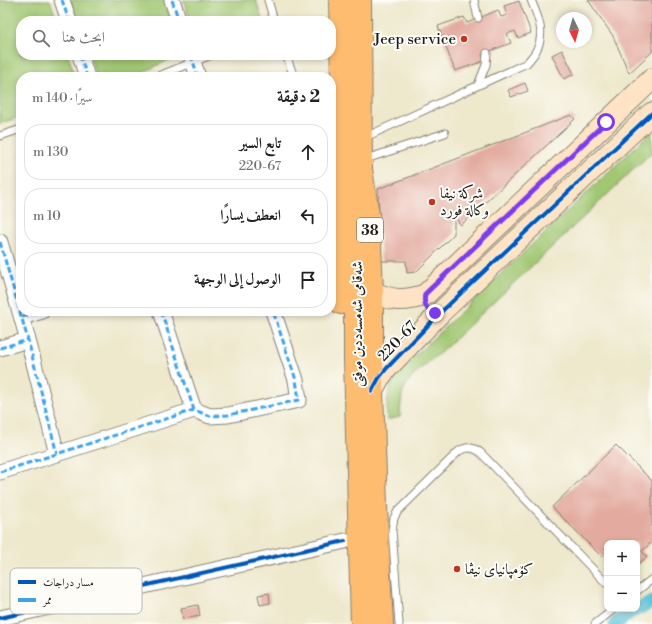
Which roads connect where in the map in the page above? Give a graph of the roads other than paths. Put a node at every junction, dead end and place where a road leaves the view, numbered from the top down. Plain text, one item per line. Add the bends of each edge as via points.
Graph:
1 (62, 0) edge
2 (172, 0) edge
3 (268, 0) edge
4 (340, 0) edge
5 (360, 0) edge
6 (474, 0) edge
7 (531, 0) edge
8 (67, 16) edge
9 (177, 16) edge
10 (273, 16) edge
11 (478, 18) dead end
12 (486, 52) dead end
13 (82, 60) edge
14 (188, 60) edge
15 (193, 60) edge
16 (288, 60) edge
17 (85, 72) edge
18 (165, 72) edge
19 (196, 72) edge
20 (292, 72) edge
21 (652, 79) edge
22 (478, 86) junction
23 (652, 113) edge
24 (16, 131) edge
25 (445, 133) dead end
26 (0, 136) edge
27 (361, 138) junction
28 (361, 164) junction
29 (0, 242) edge
30 (372, 292) junction
31 (425, 294) junction
32 (16, 297) edge
33 (440, 313) junction
34 (25, 316) edge
35 (163, 316) edge
36 (275, 316) edge
37 (22, 317) joint
38 (28, 340) junction
39 (0, 348) edge
40 (372, 391) junction
41 (194, 410) junction
42 (57, 454) junction
43 (0, 472) edge
44 (345, 541) junction
45 (652, 579) edge
46 (604, 581) edge
47 (142, 586) edge
48 (640, 589) edge
49 (610, 612) edge
50 (18, 614) edge
51 (0, 618) edge
52 (348, 624) edge
53 (362, 624) edge
54 (382, 624) edge
55 (399, 624) edge
56 (595, 624) edge

1 - 8 street
2 - 9 street
3 - 10 lane
4 - 44 main road, شەقامی شەمسەددین موفتی via 340,232
5 - 27 main road, شەقامی شەمسەددین موفتی
6 - 11 lane
7 - 22 lane via 541,34 536,50 527,64
12 - 22 lane via 486,65
13 - 17 street
14 - 18 lane
15 - 19 street
16 - 20 lane
21 - 31 street, 220-67
22 - 27 lane
23 - 33 street, 220-67
24 - 26 lane
25 - 28 lane via 372,157
27 - 28 main road, شەقامی شەمسەددین موفتی
28 - 30 main road, 38 via 369,221
28 - 53 main road, شەقامی شەمسەددین موفتی via 355,298
29 - 32 street
30 - 31 street, 220-67 via 398,300 412,299
30 - 40 main road
31 - 33 street via 424,304 427,309
33 - 40 street, 220-67 via 387,368
34 - 37 street
35 - 41 street
36 - 41 street via 296,380 299,400 228,415 210,416
37 - 38 street
38 - 39 street
38 - 42 street
40 - 54 main road
41 - 42 street
42 - 43 street
44 - 47 street
44 - 52 main road, شەقامی شەمسەددین موفتی
45 - 48 lane
46 - 55 lane via 481,453 475,448 466,448 456,454 394,518 392,526
49 - 56 lane
50 - 51 street

